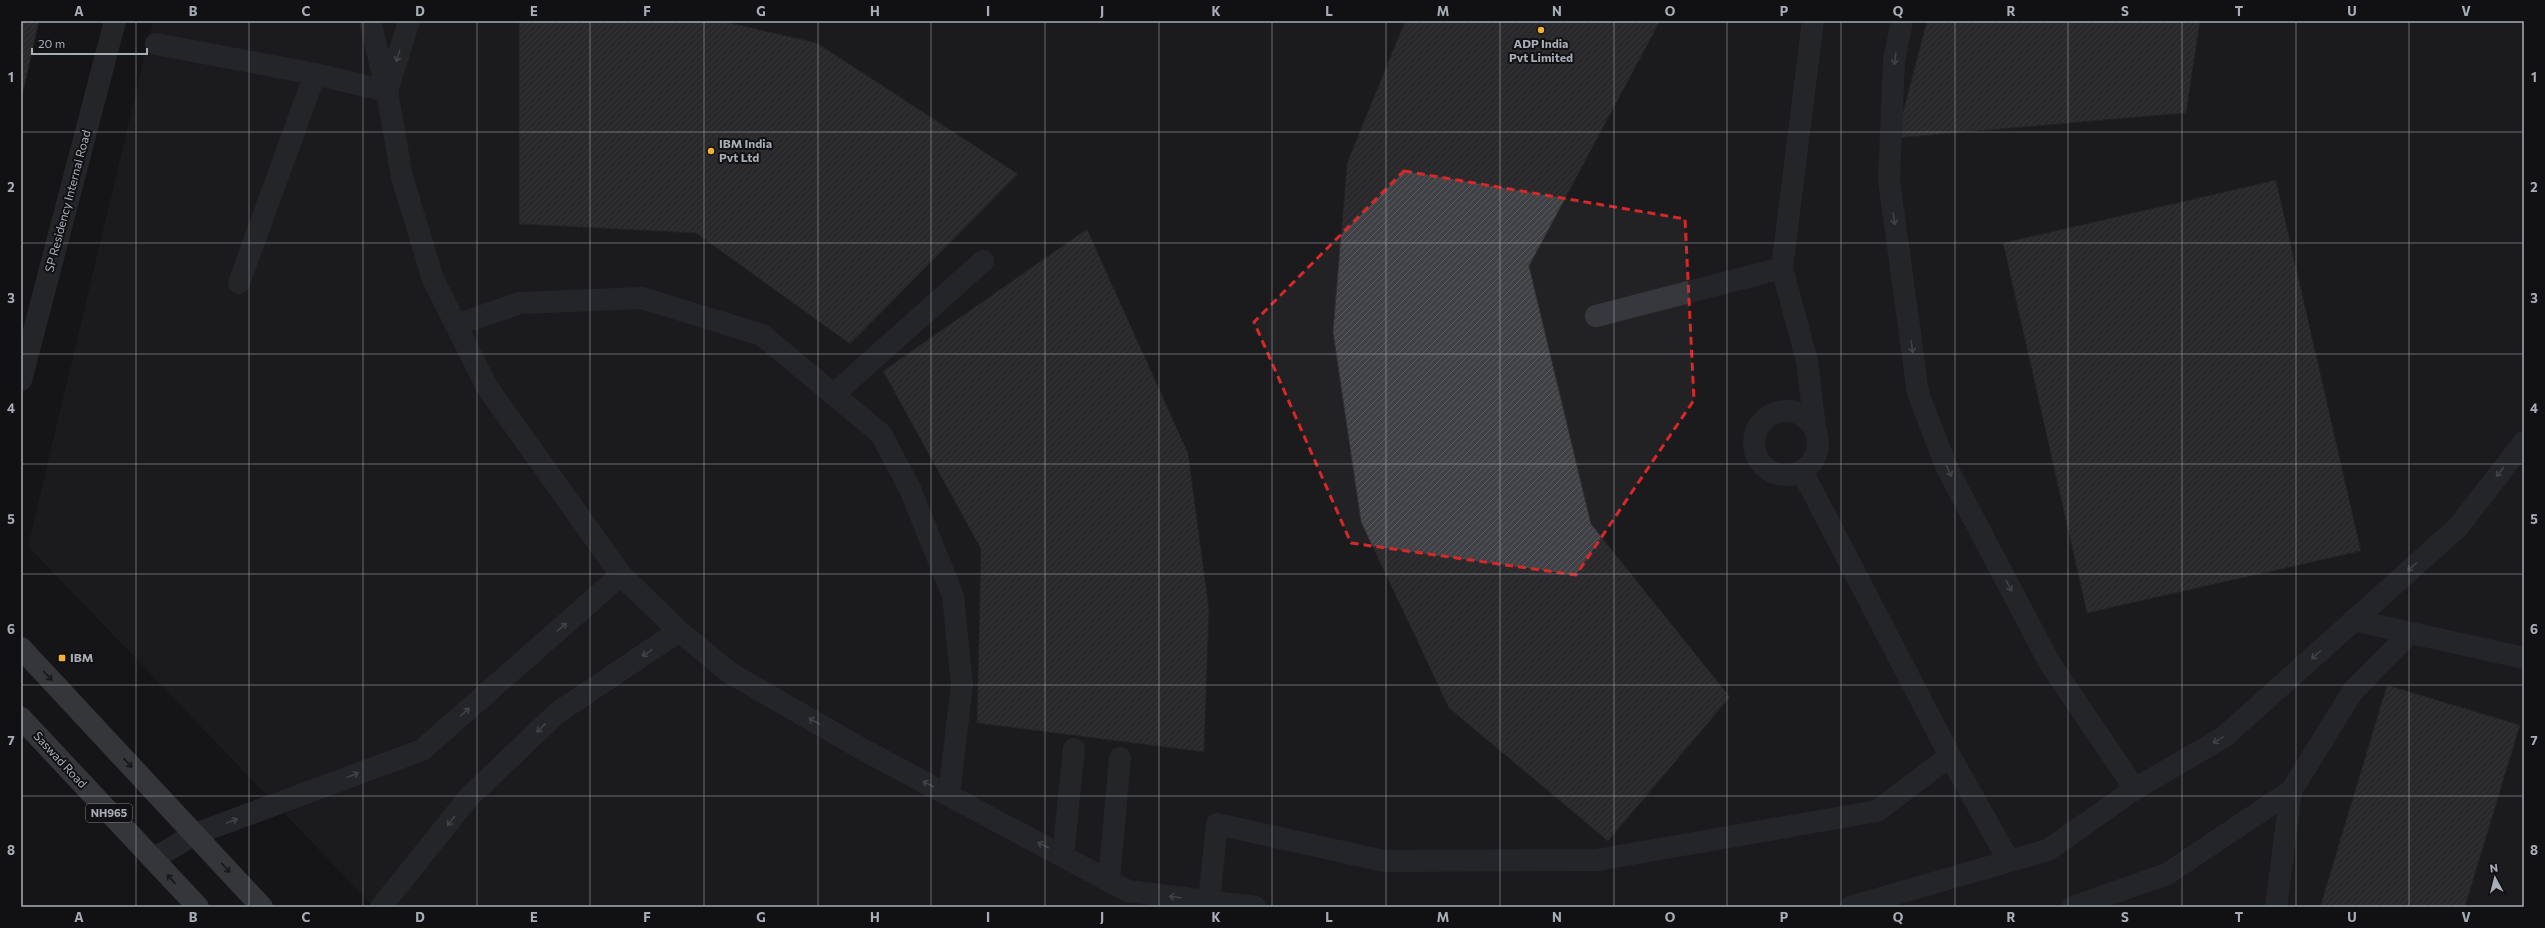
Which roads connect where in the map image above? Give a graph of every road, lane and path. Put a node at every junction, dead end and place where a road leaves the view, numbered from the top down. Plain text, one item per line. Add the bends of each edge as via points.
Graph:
1 (115, 21) edge
2 (370, 21) edge
3 (409, 21) edge
4 (1813, 21) edge
5 (1902, 21) edge
6 (156, 44) dead end
7 (315, 74) junction
8 (387, 91) junction
9 (983, 261) dead end
10 (1782, 268) junction
11 (239, 283) dead end
12 (1596, 316) dead end
13 (456, 325) junction
14 (21, 380) edge
15 (833, 394) junction
16 (1815, 427) junction
17 (2524, 442) edge
18 (1802, 471) junction
19 (621, 575) junction
20 (2353, 620) junction
21 (680, 631) junction
22 (2410, 633) junction
23 (21, 648) edge
24 (2524, 658) edge
25 (21, 718) edge
26 (1074, 749) dead end
27 (1950, 756) junction
28 (1120, 758) dead end
29 (2135, 789) junction
30 (2291, 791) junction
31 (950, 795) junction
32 (195, 834) junction
33 (1063, 856) junction
34 (153, 859) junction
35 (2009, 861) junction
36 (1109, 881) junction
37 (1209, 901) junction
38 (198, 907) edge
39 (262, 907) edge
40 (381, 907) edge
41 (1255, 907) edge
42 (1850, 907) edge
43 (2073, 907) edge
44 (2276, 907) edge

1 - 14 lane, SP Residency Internal Road
2 - 8 lane
3 -> 8 lane
4 - 10 lane
5 -> 29 lane via 1894,61 1889,180 1918,393 1947,468 2049,662
6 - 7 lane
7 - 8 lane
7 - 11 lane
8 - 13 lane via 402,177 433,280
9 - 15 lane
10 - 12 lane
10 - 16 lane via 1806,361
13 - 15 lane via 520,303 642,298 762,335
13 - 19 lane via 487,387
15 - 31 lane via 881,434 910,489 953,596 962,684
16 - 18 lane via 1818,451 1812,463
16 - 18 lane via 1806,417 1795,412 1782,411 1770,415 1761,423 1755,434 1754,447 1758,459 1766,468 1778,474 1790,475
17 -> 20 lane via 2458,526
18 - 27 lane
19 - 21 lane
32 -> 19 lane via 422,750
20 - 22 lane
20 -> 29 lane via 2224,737
31 -> 21 lane via 730,674
21 -> 40 lane via 557,713 469,797
22 - 24 lane
22 - 30 lane via 2353,691
23 -> 32 highway
25 - 34 highway, Saswad Road / NH965
26 - 33 lane
27 - 35 lane
27 - 37 lane via 1877,810 1597,860 1384,861 1217,824
28 - 36 lane
29 - 35 lane via 2048,850
30 - 43 lane via 2167,874
30 - 44 lane
33 -> 31 lane
32 - 34 lane
32 -> 39 highway
33 - 36 lane
38 -> 34 highway, Saswad Road / NH965
35 - 42 lane
37 -> 36 lane via 1128,891
37 - 41 lane

